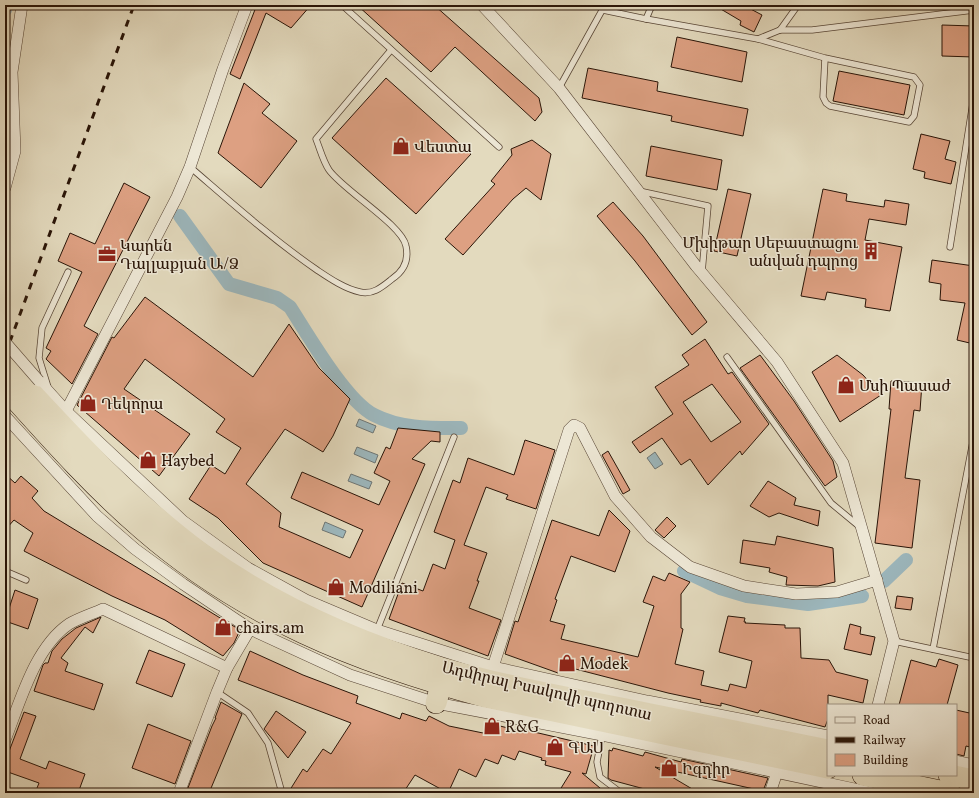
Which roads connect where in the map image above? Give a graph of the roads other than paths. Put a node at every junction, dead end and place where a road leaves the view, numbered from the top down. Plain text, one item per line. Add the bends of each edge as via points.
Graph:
1 (22, 5) edge
2 (247, 5) edge
3 (342, 5) edge
4 (482, 5) edge
5 (652, 5) edge
6 (798, 5) edge
7 (604, 7) edge
8 (974, 10) edge
9 (646, 19) junction
10 (780, 30) junction
11 (758, 39) junction
12 (391, 50) junction
13 (824, 58) junction
14 (559, 88) junction
15 (974, 96) edge
16 (499, 148) dead end
17 (190, 167) junction
18 (5, 188) edge
19 (637, 191) junction
20 (950, 247) dead end
21 (68, 272) dead end
22 (702, 273) junction
23 (5, 342) edge
24 (727, 357) dead end
25 (5, 364) edge
26 (5, 388) edge
27 (38, 396) junction
28 (66, 411) junction
29 (5, 416) edge
30 (974, 436) edge
31 (454, 437) dead end
32 (863, 529) junction
33 (5, 571) edge
34 (26, 580) dead end
35 (877, 580) junction
36 (250, 629) junction
37 (377, 630) junction
38 (894, 641) junction
39 (932, 649) junction
40 (974, 658) edge
41 (493, 667) junction
42 (227, 668) junction
43 (217, 692) junction
44 (438, 694) junction
45 (878, 704) edge
46 (646, 707) junction
47 (602, 735) junction
48 (827, 736) edge
49 (5, 740) edge
50 (827, 750) edge
51 (957, 761) edge
52 (974, 765) edge
53 (827, 768) edge
54 (777, 772) junction
55 (868, 776) edge
56 (955, 776) edge
57 (974, 780) edge
58 (179, 793) edge
59 (282, 793) edge
60 (621, 793) edge
61 (770, 793) edge
62 (873, 793) edge
63 (950, 793) edge

1 - 18 street via 12,72 15,151
2 - 17 street
3 - 12 lane
4 - 14 street
5 - 9 lane
6 - 10 lane
7 - 9 lane
7 - 14 lane
8 - 10 lane via 812,30
9 - 11 lane
10 - 11 lane
11 - 13 lane
12 - 16 lane
12 - 17 lane via 316,139 329,170 386,220 406,244 407,261 397,276 371,293 359,292 330,278 295,255
13 - 13 lane via 914,77 920,85 914,116 910,122 830,106 822,97
14 - 19 street
15 - 20 lane
17 - 28 street via 177,197
19 - 22 street
19 - 22 lane via 708,206
21 - 27 lane via 42,328
22 - 32 street via 777,362 843,463
23 - 27 street, bridge
24 - 32 lane via 831,503
25 - 27 highway, Ադմիրալ Իսակովի պողոտա
26 - 27 highway, Ադմիրալ Իսակովի պողոտա
27 - 28 street
27 - 44 highway, Ադմիրալ Իսակովի պողոտա via 75,466 142,529 191,568 246,604 300,632
27 - 46 highway, Ադմիրալ Իսակովի պողոտա via 102,466 154,515 201,553 258,590 316,620 442,668 524,689
28 - 37 street via 183,521 242,563 306,600
29 - 36 street via 97,516 135,549
30 - 39 lane
31 - 37 lane
32 - 35 street
33 - 34 lane
35 - 38 street
35 - 41 street via 837,592 796,594 744,586 690,567 651,537 615,496 580,428 574,425 569,430
36 - 42 street
36 - 44 street via 350,675
37 - 41 street
38 - 39 lane
38 - 45 street
39 - 40 lane
41 - 46 street
42 - 43 street
42 - 49 street via 103,609 69,624 50,642 37,662
43 - 58 street
43 - 59 lane via 248,713 268,743
44 - 47 street
44 - 53 highway, Ադմիրալ Իսակովի պողոտա via 486,697
46 - 48 street
46 - 50 highway, Ադմիրալ Իսակովի պողոտա
47 - 54 street
47 - 60 lane via 597,762 600,777
51 - 52 street
54 - 61 street
54 - 62 street
55 - 63 highway
56 - 57 highway

